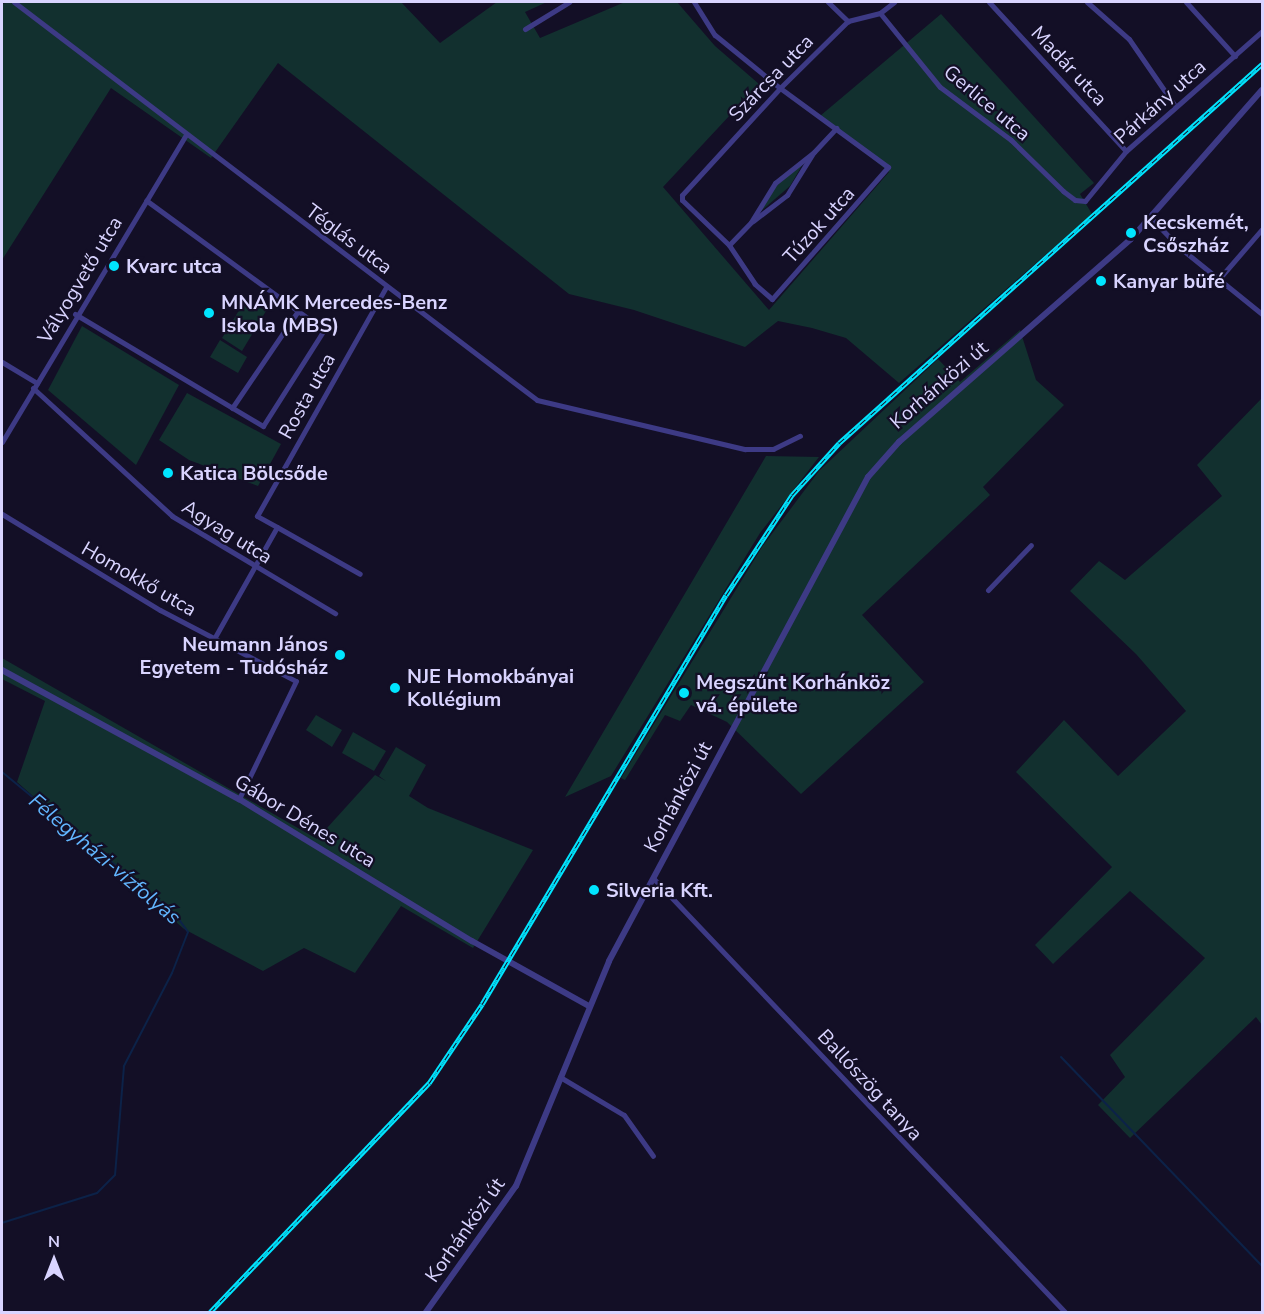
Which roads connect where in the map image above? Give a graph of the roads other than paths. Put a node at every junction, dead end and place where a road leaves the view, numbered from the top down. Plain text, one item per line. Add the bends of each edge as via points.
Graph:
1 (14, 2) edge
2 (569, 2) edge
3 (694, 2) edge
4 (828, 2) edge
5 (894, 2) edge
6 (989, 2) edge
7 (1087, 2) edge
8 (1185, 2) edge
9 (880, 13) junction
10 (848, 21) junction
11 (525, 29) dead end
12 (1263, 31) edge
13 (1235, 56) junction
14 (780, 88) junction
15 (1263, 90) edge
16 (1175, 106) junction
17 (836, 128) junction
18 (186, 134) junction
19 (1126, 151) junction
20 (814, 152) junction
21 (682, 195) joint
22 (146, 200) junction
23 (1085, 201) joint
24 (1150, 217) junction
25 (751, 222) junction
26 (1263, 229) edge
27 (729, 245) junction
28 (1218, 280) junction
29 (386, 287) junction
30 (298, 311) junction
31 (75, 314) junction
32 (1263, 314) edge
33 (2, 362) edge
34 (35, 386) junction
35 (232, 408) junction
36 (800, 436) dead end
37 (2, 442) edge
38 (2, 514) edge
39 (277, 527) junction
40 (1031, 545) dead end
41 (254, 568) junction
42 (360, 574) dead end
43 (988, 590) dead end
44 (335, 614) dead end
45 (215, 637) junction
46 (2, 670) edge
47 (239, 799) junction
48 (653, 878) junction
49 (589, 1006) junction
50 (560, 1077) junction
51 (652, 1156) dead end
52 (426, 1312) edge
53 (1065, 1312) edge

1 - 18 street, Téglás utca
2 - 11 street
3 - 14 street, Túzok utca via 715,35
4 - 10 street
5 - 9 street
6 - 19 street, Madár utca
7 - 16 street via 1129,39
8 - 13 street
9 - 10 street
9 - 23 street, Gerlice utca via 940,87 1011,140 1063,190
10 - 14 street, Szárcsa utca
12 - 13 street, Párkány utca
13 - 16 street, Párkány utca
14 - 17 street, Túzok utca
14 - 21 street, Szárcsa utca
15 - 24 street, Korhánközi út
16 - 19 street, Párkány utca
17 - 20 street
17 - 27 street, Túzok utca via 884,162 887,172 775,297 769,297 755,284
18 - 22 street, Vályogvető utca
18 - 29 street, Téglás utca
19 - 23 street, Párkány utca
20 - 25 street via 775,183
20 - 25 street via 787,195
21 - 27 street, Túzok utca via 682,200
22 - 30 street
22 - 31 street, Vályogvető utca
24 - 28 street
24 - 48 street, Korhánközi út via 1107,262 899,442 871,472
25 - 27 street
26 - 28 street
28 - 32 street
29 - 36 street, Téglás utca via 537,400 745,449 773,449
29 - 39 street, Rosta utca via 257,516
30 - 35 street
30 - 35 street via 324,330 263,426
31 - 34 street, Vályogvető utca
31 - 35 street
33 - 34 street, Agyag utca
34 - 37 street, Vályogvető utca
34 - 41 street, Agyag utca via 172,516
38 - 45 street, Homokkő utca via 160,610
39 - 41 street
39 - 42 street
40 - 43 street
41 - 44 street, Agyag utca
41 - 45 street
45 - 47 street, Homokkő utca via 296,681
46 - 47 street, Gábor Dénes utca
47 - 49 street, Gábor Dénes utca
48 - 49 street, Korhánközi út
48 - 53 street, Ballószög tanya
49 - 50 street, Korhánközi út
50 - 51 street via 624,1115
50 - 52 street, Korhánközi út via 516,1186

